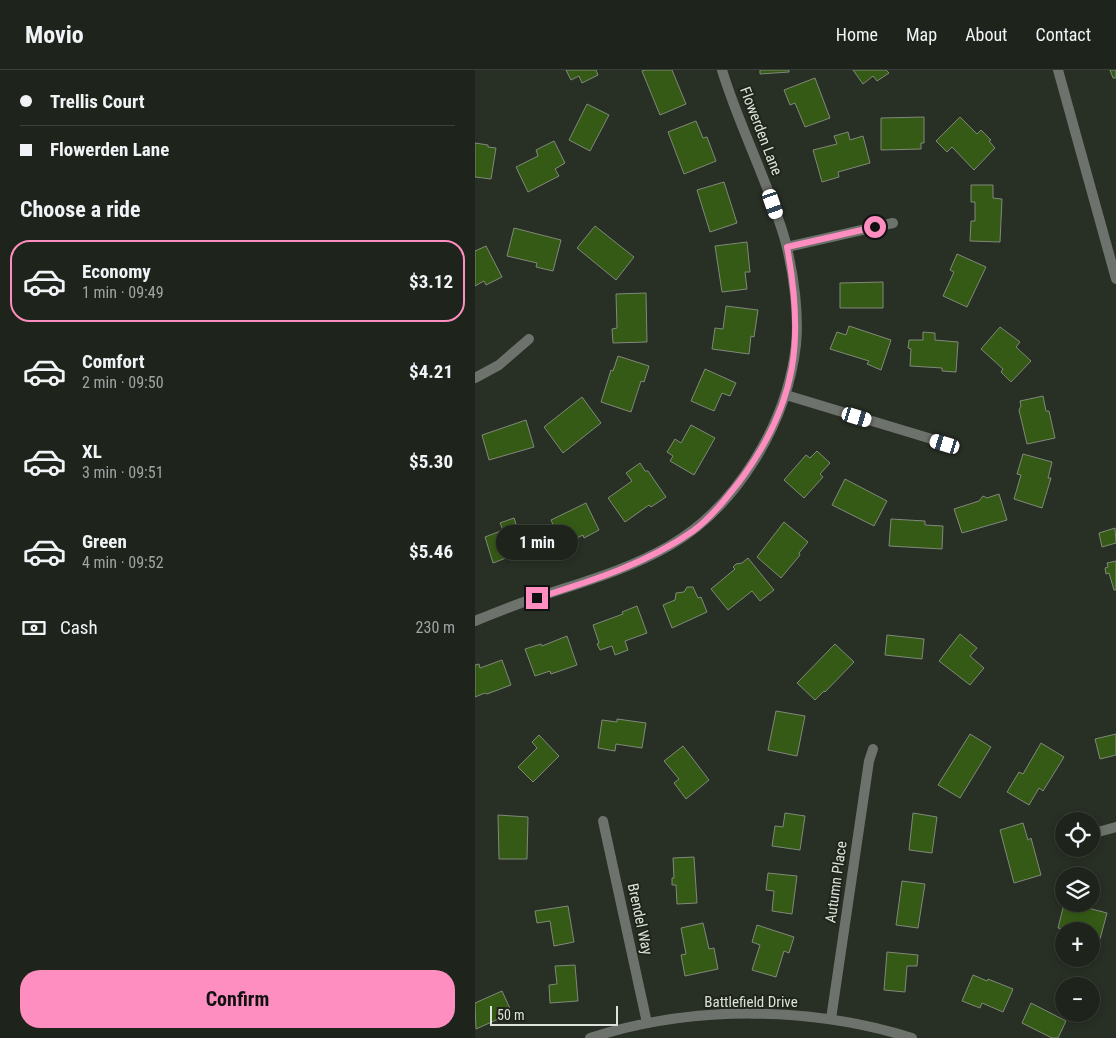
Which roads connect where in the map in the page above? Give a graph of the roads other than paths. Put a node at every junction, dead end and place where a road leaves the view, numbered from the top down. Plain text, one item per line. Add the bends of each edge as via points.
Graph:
1 (722, 70) edge
2 (1058, 70) edge
3 (893, 223) dead end
4 (787, 247) junction
5 (1116, 279) edge
6 (529, 339) dead end
7 (475, 378) edge
8 (786, 395) junction
9 (945, 444) dead end
10 (475, 621) edge
11 (873, 750) dead end
12 (603, 821) dead end
13 (1116, 827) edge
14 (1100, 831) edge
15 (831, 1019) junction
16 (647, 1023) junction
17 (590, 1038) edge
18 (912, 1038) edge

1 - 4 street, Flowerden Lane
2 - 5 street
3 - 4 street
4 - 8 street, Flowerden Lane via 796,344
6 - 7 street via 499,366
8 - 9 street
8 - 10 street, Flowerden Lane via 775,424 752,464 695,530 635,564
11 - 15 street, Autumn Place
12 - 16 street, Brendel Way
13 - 14 street
15 - 16 street, Battlefield Drive via 737,1014
15 - 18 street, Battlefield Drive
16 - 17 street, Battlefield Drive

